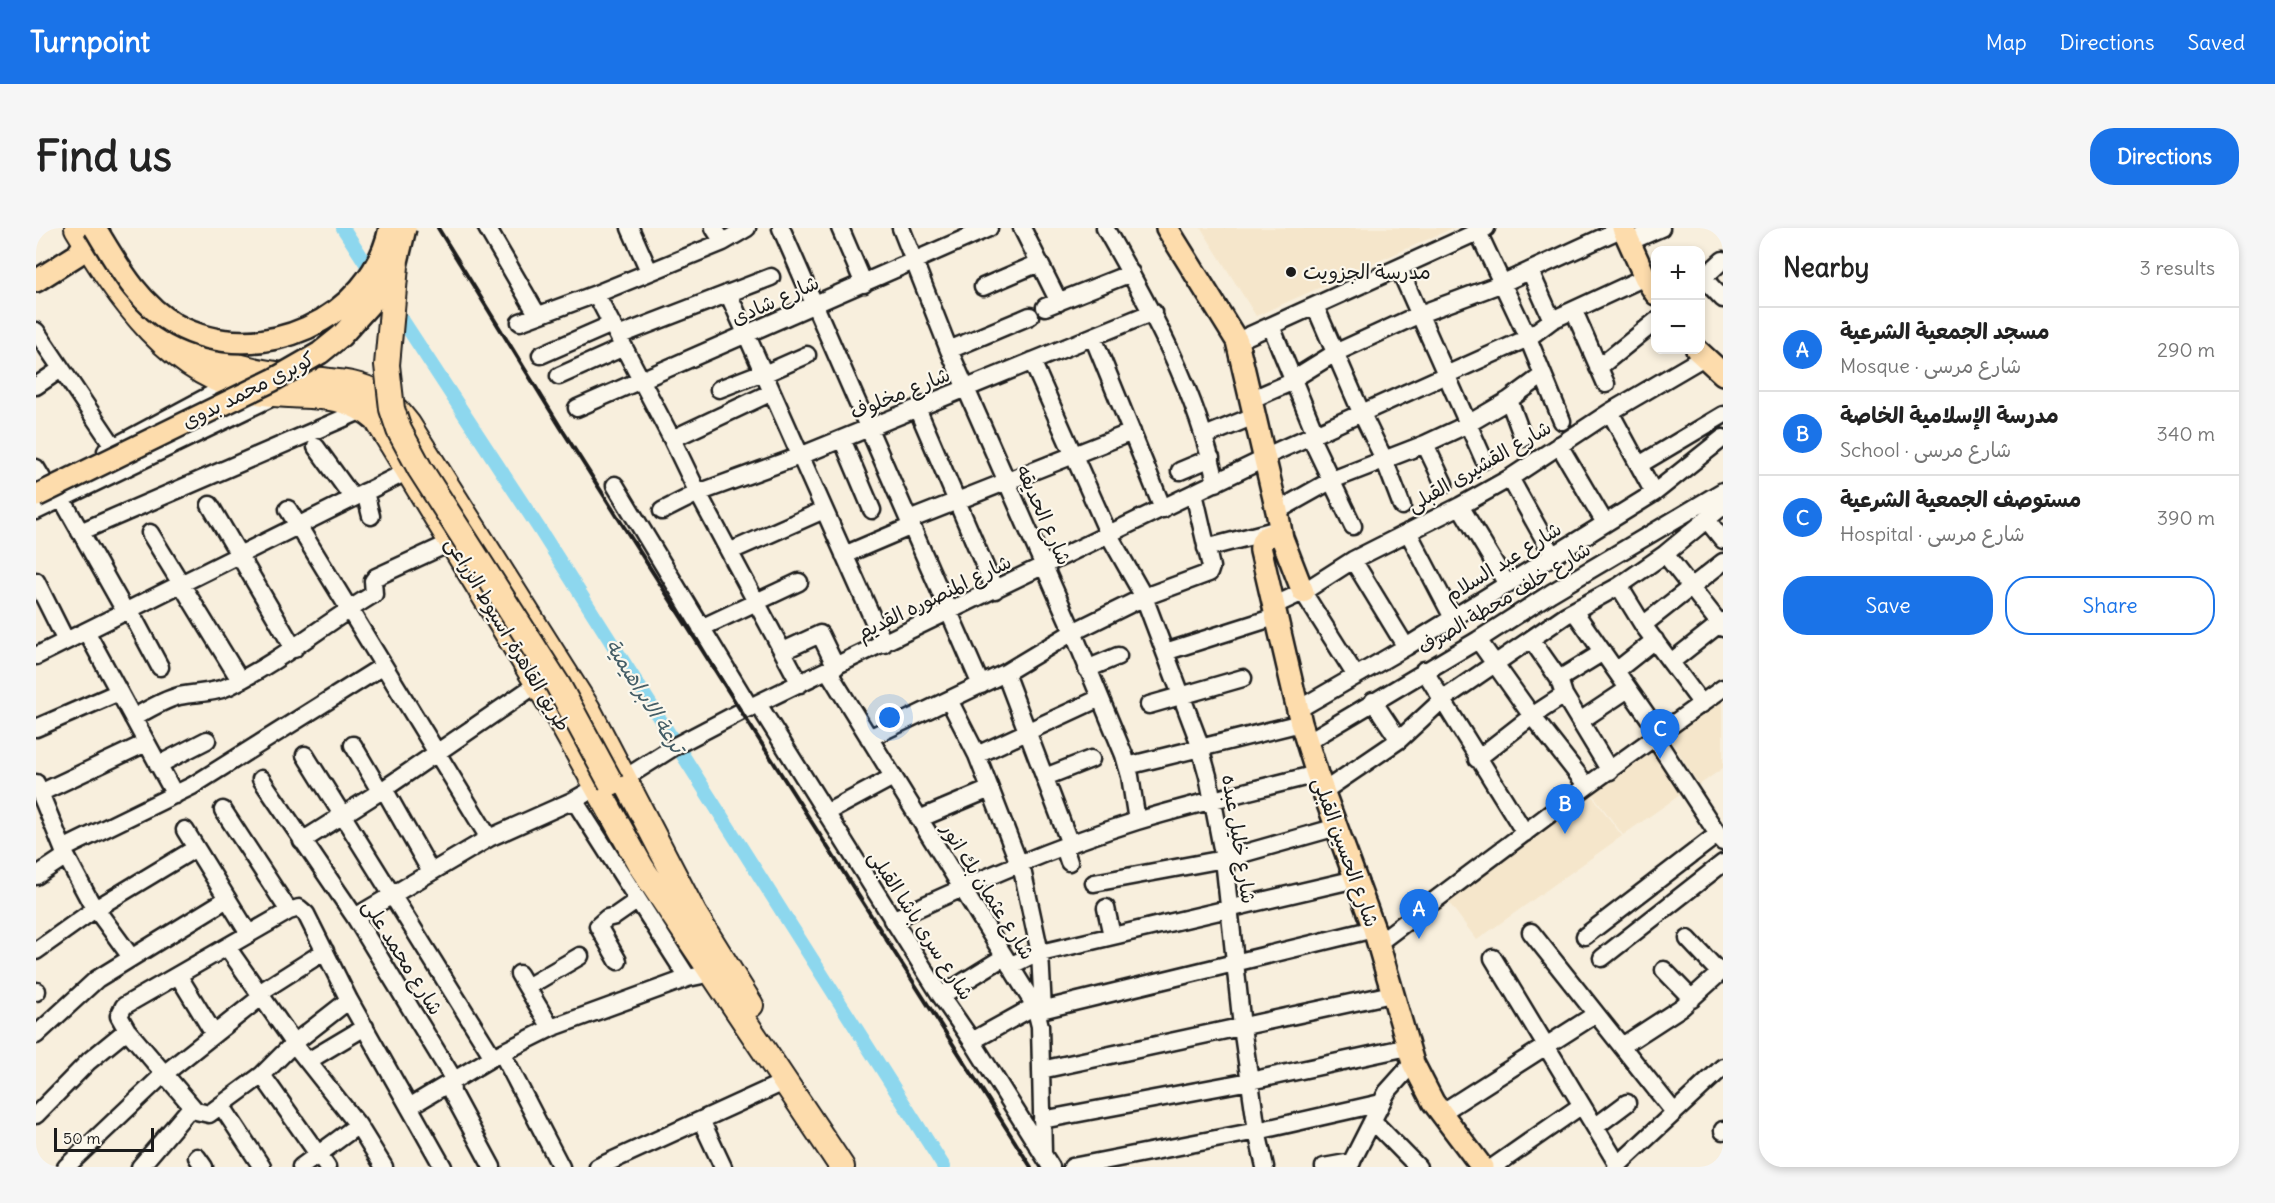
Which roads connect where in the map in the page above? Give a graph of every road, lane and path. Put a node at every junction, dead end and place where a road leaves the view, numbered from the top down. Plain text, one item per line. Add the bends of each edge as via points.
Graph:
1 (106, 228) edge
2 (390, 228) edge
3 (405, 228) edge
4 (487, 228) edge
5 (630, 228) edge
6 (747, 228) edge
7 (781, 228) edge
8 (840, 228) edge
9 (902, 228) edge
10 (989, 228) edge
11 (1022, 228) edge
12 (1105, 228) edge
13 (1167, 228) edge
14 (1661, 228) edge
15 (1482, 230) edge
16 (86, 233) edge
17 (1625, 233) edge
18 (1594, 234) edge
19 (718, 235) edge
20 (1723, 260) edge
21 (915, 262) junction
22 (1039, 263) junction
23 (36, 266) edge
24 (396, 266) junction
25 (1399, 268) junction
26 (649, 271) junction
27 (1530, 271) junction
28 (1131, 273) junction
29 (771, 277) dead end
30 (1705, 277) edge
31 (36, 281) edge
32 (1503, 283) junction
33 (1705, 283) edge
34 (864, 284) junction
35 (1650, 286) edge
36 (983, 288) dead end
37 (596, 294) junction
38 (728, 294) junction
39 (1723, 299) edge
40 (815, 304) junction
41 (1315, 306) junction
42 (1574, 311) junction
43 (1153, 312) junction
44 (537, 314) junction
45 (1420, 314) junction
46 (1030, 316) dead end
47 (1552, 320) junction
48 (520, 322) dead end
49 (1651, 325) edge
50 (1271, 326) junction
51 (36, 332) edge
52 (618, 336) junction
53 (747, 336) junction
54 (1093, 337) junction
55 (1528, 338) junction
56 (172, 339) junction
57 (1237, 341) junction
58 (949, 350) junction
59 (1335, 353) junction
60 (1698, 354) edge
61 (1701, 354) edge
62 (541, 355) dead end
63 (807, 355) dead end
64 (1032, 361) junction
65 (1598, 368) junction
66 (61, 369) junction
67 (763, 373) junction
68 (1446, 374) junction
69 (1543, 375) junction
70 (1723, 375) edge
71 (559, 376) dead end
72 (1294, 380) junction
73 (642, 381) junction
74 (1606, 384) dead end
75 (229, 385) junction
76 (36, 386) edge
77 (966, 388) junction
78 (719, 389) dead end
79 (772, 392) junction
80 (277, 395) junction
81 (1509, 400) junction
82 (577, 408) dead end
83 (917, 408) junction
84 (1252, 408) junction
85 (365, 409) junction
86 (1361, 412) junction
87 (1610, 412) junction
88 (1723, 415) edge
89 (1562, 421) dead end
90 (1468, 424) junction
91 (868, 428) junction
92 (1132, 432) junction
93 (1313, 434) junction
94 (1205, 436) junction
95 (1523, 438) dead end
96 (1723, 438) edge
97 (672, 439) junction
98 (842, 439) junction
99 (1425, 444) junction
100 (1559, 445) junction
101 (114, 447) junction
102 (316, 447) dead end
103 (1073, 454) junction
104 (800, 456) junction
105 (1211, 458) junction
106 (1264, 458) junction
107 (1384, 459) junction
108 (1484, 460) dead end
109 (1639, 465) junction
110 (36, 468) edge
111 (408, 471) junction
112 (1180, 471) dead end
113 (1510, 478) junction
114 (1006, 480) junction
115 (1332, 480) junction
116 (1216, 483) junction
117 (1443, 484) dead end
118 (615, 485) dead end
119 (39, 489) edge
120 (1723, 491) edge
121 (698, 493) junction
122 (1653, 493) junction
123 (1194, 494) junction
124 (359, 495) junction
125 (62, 499) junction
126 (957, 501) junction
127 (210, 505) dead end
128 (1402, 506) dead end
129 (1723, 506) edge
130 (1460, 507) junction
131 (288, 509) dead end
132 (1162, 509) junction
133 (824, 510) junction
134 (872, 510) dead end
135 (36, 511) edge
136 (662, 511) dead end
137 (371, 516) dead end
138 (1707, 520) junction
139 (910, 523) junction
140 (1605, 523) junction
141 (297, 526) junction
142 (1280, 526) junction
143 (1353, 526) dead end
144 (80, 532) junction
145 (1408, 532) junction
146 (150, 533) dead end
147 (1109, 535) junction
148 (1723, 540) edge
149 (452, 543) junction
150 (1206, 548) junction
151 (731, 551) junction
152 (1665, 554) junction
153 (239, 555) junction
154 (844, 555) junction
155 (1553, 555) junction
156 (1353, 560) junction
157 (1723, 562) edge
158 (1044, 567) junction
159 (799, 582) dead end
160 (181, 584) junction
161 (1507, 584) junction
162 (37, 586) edge
163 (1619, 586) junction
164 (1691, 588) junction
165 (995, 590) junction
166 (1303, 592) junction
167 (1551, 592) junction
168 (1144, 597) junction
169 (757, 602) junction
170 (349, 609) junction
171 (127, 610) junction
172 (1274, 611) junction
173 (950, 613) junction
174 (1570, 613) junction
175 (1453, 618) junction
176 (1722, 624) edge
177 (1643, 625) junction
178 (701, 628) junction
179 (86, 631) junction
180 (1073, 632) junction
181 (1531, 639) junction
182 (1478, 640) junction
183 (1655, 640) junction
184 (66, 641) junction
185 (884, 644) junction
186 (1406, 647) junction
187 (294, 649) junction
188 (783, 651) junction
189 (1165, 651) junction
190 (1602, 652) junction
191 (36, 656) edge
192 (1118, 656) dead end
193 (1671, 662) junction
194 (1495, 664) junction
195 (383, 666) junction
196 (160, 667) dead end
197 (832, 669) junction
198 (1087, 669) junction
199 (1424, 670) junction
200 (1616, 671) junction
201 (1005, 673) junction
202 (1356, 676) junction
203 (1244, 678) dead end
204 (1559, 679) junction
205 (240, 680) junction
206 (537, 684) junction
207 (800, 684) junction
208 (981, 684) junction
209 (1723, 688) edge
210 (1628, 689) junction
211 (119, 692) junction
212 (1564, 695) junction
213 (1182, 696) junction
214 (1100, 699) junction
215 (949, 700) junction
216 (1442, 700) junction
217 (1373, 701) junction
218 (1702, 704) junction
219 (1149, 705) dead end
220 (754, 706) junction
221 (1532, 716) junction
222 (133, 718) junction
223 (1580, 721) junction
224 (1302, 725) junction
225 (36, 728) edge
226 (1027, 731) junction
227 (1658, 736) junction
228 (869, 738) junction
229 (207, 740) dead end
230 (1399, 740) junction
231 (146, 743) junction
232 (353, 745) dead end
233 (1201, 748) junction
234 (437, 753) junction
235 (305, 755) dead end
236 (976, 755) junction
237 (1091, 759) dead end
238 (1478, 759) junction
239 (158, 765) junction
240 (1128, 765) junction
241 (1610, 771) junction
242 (893, 777) junction
243 (1045, 777) junction
244 (261, 779) dead end
245 (619, 779) junction
246 (1320, 782) junction
247 (1587, 786) junction
248 (990, 789) junction
249 (382, 790) junction
250 (175, 795) junction
251 (39, 798) edge
252 (574, 800) junction
253 (1213, 801) junction
254 (223, 810) dead end
255 (826, 813) junction
256 (342, 815) junction
257 (919, 819) junction
258 (1137, 821) junction
259 (1336, 827) junction
260 (185, 830) dead end
261 (1525, 834) junction
262 (489, 838) junction
263 (1720, 838) edge
264 (302, 841) junction
265 (196, 848) junction
266 (1068, 851) junction
267 (64, 853) junction
268 (1224, 859) junction
269 (1723, 863) edge
270 (1019, 864) junction
271 (431, 872) junction
272 (36, 876) edge
273 (1356, 879) junction
274 (1094, 883) dead end
275 (961, 888) junction
276 (391, 895) junction
277 (1635, 897) junction
278 (227, 899) junction
279 (638, 900) junction
280 (1106, 908) dead end
281 (95, 909) junction
282 (1229, 909) junction
283 (289, 911) junction
284 (355, 917) junction
285 (1652, 919) junction
286 (892, 920) junction
287 (1531, 932) dead end
288 (249, 934) junction
289 (1112, 936) junction
290 (1376, 936) junction
291 (1585, 936) dead end
292 (1688, 939) dead end
293 (227, 947) junction
294 (36, 951) edge
295 (326, 951) junction
296 (1040, 953) junction
297 (580, 956) dead end
298 (131, 957) junction
299 (1492, 958) dead end
300 (1602, 958) dead end
301 (618, 961) dead end
302 (1007, 961) junction
303 (1235, 963) junction
304 (1664, 970) dead end
305 (1722, 971) edge
306 (711, 973) junction
307 (178, 975) junction
308 (688, 978) junction
309 (1392, 994) junction
310 (260, 995) junction
311 (940, 996) junction
312 (1692, 999) junction
313 (349, 1000) junction
314 (1038, 1009) junction
315 (1596, 1014) junction
316 (365, 1027) junction
317 (1242, 1027) junction
318 (551, 1028) junction
319 (127, 1030) junction
320 (214, 1034) junction
321 (36, 1035) edge
322 (972, 1041) junction
323 (294, 1044) junction
324 (1546, 1046) junction
325 (1622, 1046) junction
326 (498, 1055) junction
327 (1411, 1055) junction
328 (309, 1061) junction
329 (1723, 1067) edge
330 (1041, 1070) junction
331 (164, 1074) junction
332 (262, 1075) junction
333 (1250, 1081) junction
334 (451, 1083) junction
335 (784, 1083) junction
336 (1381, 1103) junction
337 (1627, 1103) dead end
338 (221, 1105) junction
339 (1582, 1105) junction
340 (192, 1106) junction
341 (409, 1107) junction
342 (1674, 1112) junction
343 (1441, 1113) junction
344 (36, 1115) edge
345 (701, 1120) junction
346 (1042, 1120) junction
347 (1373, 1120) junction
348 (358, 1125) junction
349 (1595, 1127) junction
350 (1257, 1131) junction
351 (323, 1160) edge
352 (630, 1161) edge
353 (1047, 1161) edge
354 (1351, 1164) edge
355 (843, 1166) edge
356 (1617, 1166) edge
357 (66, 1167) edge
358 (140, 1167) edge
359 (262, 1167) edge
360 (301, 1167) edge
361 (384, 1167) edge
362 (443, 1167) edge
363 (492, 1167) edge
364 (561, 1167) edge
365 (598, 1167) edge
366 (723, 1167) edge
367 (1072, 1167) edge
368 (1265, 1167) edge
369 (1324, 1167) edge
370 (1418, 1167) edge
371 (1482, 1167) edge
372 (1493, 1167) edge

1 - 16 main road
1 - 56 highway, طريق القاهرة, اسيوط الزراعى
2 - 16 main road, bridge via 380,259 368,279 336,312 294,334 240,343 196,334 160,315
3 - 24 main road, كوبرى محمد بدوى, bridge
4 - 44 street
5 - 26 street
6 - 19 street
7 - 40 street
8 - 34 street
9 - 21 street, شارع الحديقه
10 - 21 street, شارع شادى
11 - 22 street
12 - 28 street
13 - 57 main road
14 - 17 street
15 - 25 street
15 - 32 street
16 - 23 main road
16 - 31 main road via 77,255
16 - 56 highway, طريق القاهرة, اسيوط الزراعى via 131,308
17 - 18 street
17 - 35 main road
18 - 27 street
19 - 26 street
20 - 30 street
21 - 34 street, شارع شادى
21 - 58 street, شارع الحديقه
22 - 28 street via 1052,304
22 - 36 street
24 - 119 main road, كوبرى محمد بدوى, bridge via 359,317 312,358
24 - 245 highway, bridge via 387,365 388,387 399,430 420,469
25 - 41 street
25 - 45 street
26 - 37 street
27 - 32 street
27 - 47 street
28 - 43 street
29 - 38 street
32 - 45 street
32 - 55 street
33 - 39 street
34 - 40 street, شارع شادى
35 - 42 street, شارع المنصوره القديم
37 - 44 street
37 - 52 street
38 - 52 street
38 - 53 street
40 - 53 street, شارع شادى
40 - 91 street
41 - 50 street
41 - 59 street
42 - 47 street, شارع المنصوره القديم
42 - 65 street
43 - 54 street, شارع مخلوف
43 - 94 street
44 - 48 street
45 - 59 street
45 - 68 street
46 - 58 street
47 - 55 street, شارع المنصوره القديم
49 - 65 street
50 - 57 street
50 - 72 street
51 - 66 street
52 - 62 street
52 - 71 street
52 - 73 street
53 - 67 street
53 - 73 street, شارع شادى
54 - 64 street, شارع مخلوف
54 - 92 street
55 - 68 street, شارع المنصوره القديم
55 - 69 street
56 - 75 highway, طريق القاهرة, اسيوط الزراعى via 205,375
56 - 245 highway, طريق القاهرة, اسيوط الزراعى via 236,367 353,384 375,392 394,406 568,676
57 - 84 main road
58 - 77 street, شارع الحديقه
59 - 72 street
59 - 86 street
60 - 87 street, شارع القشيرى القبلى
61 - 70 main road
63 - 67 street
64 - 77 street, شارع مخلوف
64 - 103 street, شارع خليل عبده
65 - 74 street
66 - 76 street
66 - 101 street
67 - 78 street
67 - 79 street
68 - 86 street, شارع المنصوره القديم
68 - 90 street
69 - 81 street
69 - 89 street
72 - 84 street
72 - 93 street
73 - 82 street, شارع شادى
73 - 97 street
75 - 80 highway, طريق القاهرة, اسيوط الزراعى
75 - 101 street
77 - 83 street, شارع مخلوف
77 - 114 street, شارع الحديقه
79 - 97 street
79 - 104 street
80 - 85 highway, طريق القاهرة, اسيوط الزراعى via 346,400
80 - 125 street
81 - 90 street
81 - 95 street
83 - 91 street, شارع مخلوف
83 - 126 street
84 - 94 street
84 - 106 main road
85 - 111 highway, طريق القاهرة, اسيوط الزراعى via 377,420
85 - 144 street
86 - 93 street, شارع المنصوره القديم
86 - 107 street
87 - 100 street, شارع القشيرى القبلى
87 - 109 street
88 - 109 street
90 - 99 street
90 - 108 street
91 - 98 street, شارع مخلوف
91 - 139 street
92 - 103 street
92 - 132 street
93 - 106 street, شارع المنصوره القديم
93 - 115 street
94 - 105 street
96 - 122 street, شارع عبد السلام
97 - 121 street
98 - 104 street, شارع مخلوف
98 - 134 street
99 - 107 street
99 - 117 street
100 - 113 street, شارع القشيرى القبلى
100 - 140 street
101 - 119 street
102 - 124 street
103 - 114 street
103 - 147 street, شارع خليل عبده
104 - 121 street, شارع مخلوف
104 - 133 street
105 - 112 street
105 - 116 street
106 - 116 street, شارع المنصوره القديم
106 - 142 main road
107 - 115 street
107 - 128 street
109 - 122 street
110 - 119 street
111 - 124 street
111 - 149 highway, طريق القاهرة, اسيوط الزراعى
113 - 130 street, شارع القشيرى القبلى
113 - 155 street
114 - 126 street
114 - 158 street, شارع الحديقه
115 - 142 street
115 - 143 street
116 - 123 street, شارع المنصوره القديم
118 - 178 street, شارع سرى باشا القبلى
120 - 167 street, شارع خلف محطة الصرف
121 - 136 street, شارع مخلوف
121 - 151 street
122 - 140 street, شارع عبد السلام
123 - 132 street, شارع المنصوره القديم
123 - 150 street
124 - 137 street
124 - 141 street
125 - 135 street
125 - 144 street
126 - 139 street
126 - 165 street
127 - 153 street
129 - 138 street
130 - 145 street, شارع القشيرى القبلى
130 - 161 street
131 - 141 street
132 - 147 street, شارع المنصوره القديم
133 - 151 street
133 - 154 street
138 - 148 street
138 - 152 street
139 - 154 street
139 - 173 street
140 - 155 street, شارع عبد السلام
141 - 153 street
141 - 170 street
142 - 150 street
142 - 166 main road
142 - 172 main road, شارع الحسين القبلى via 1275,534 1266,536 1260,547
144 - 171 street
145 - 156 street, شارع القشيرى القبلى
145 - 175 street
146 - 160 street
147 - 158 street, شارع المنصوره القديم
147 - 168 street, شارع خليل عبده
149 - 170 street via 376,577 374,594
149 - 206 highway, طريق القاهرة, اسيوط الزراعى
150 - 168 street via 1209,573
151 - 169 street
152 - 163 street
152 - 164 street
153 - 160 street
153 - 187 street
154 - 185 street
155 - 161 street, شارع عبد السلام
156 - 166 street, شارع القشيرى القبلى
156 - 186 street
157 - 164 street
158 - 165 street, شارع المنصوره القديم
158 - 180 street, شارع الحديقه
159 - 169 street
160 - 171 street
160 - 205 street
161 - 175 street, شارع عبد السلام
162 - 184 street
163 - 174 street
163 - 177 street
164 - 176 street
164 - 177 street
165 - 173 street, شارع المنصوره القديم
166 - 172 street, شارع القشيرى القبلى
166 - 202 street
167 - 174 street
167 - 182 street, شارع خلف محطة الصرف
168 - 180 street
168 - 189 street, شارع خليل عبده
169 - 178 street
169 - 188 street
170 - 187 street
170 - 195 street
171 - 179 street
171 - 196 street
172 - 189 street, شارع القشيرى القبلى
172 - 224 main road, شارع الحسين القبلى
173 - 185 street, شارع المنصوره القديم
173 - 208 street
174 - 181 street
174 - 190 street
175 - 186 street, شارع عبد السلام
176 - 193 street
177 - 183 street
178 - 220 street, شارع سرى باشا القبلى
179 - 184 street
179 - 211 street
180 - 198 street, شارع الحديقه
180 - 201 street
181 - 194 street
181 - 204 street
182 - 194 street
182 - 199 street, شارع خلف محطة الصرف
183 - 193 street
183 - 200 street
184 - 191 street
185 - 197 street, شارع المنصوره القديم
186 - 202 street, شارع عبد السلام
187 - 205 street
188 - 197 street, شارع عثمان بك انور via 821,634
188 - 207 street
189 - 213 street, شارع خليل عبده
190 - 200 street
190 - 204 street
192 - 198 street
193 - 218 street
194 - 216 street
194 - 221 street
195 - 234 street
195 - 250 street
197 - 207 street, شارع المنصوره القديم
197 - 228 street, شارع عثمان بك انور
198 - 214 street, شارع الحديقه
199 - 216 street
199 - 217 street, شارع خلف محطة الصرف
200 - 210 street
201 - 208 street
201 - 226 street
202 - 224 street, شارع عبد السلام
203 - 213 street
204 - 212 street
205 - 222 street via 216,691 173,698
206 - 234 street
206 - 245 highway, طريق القاهرة, اسيوط الزراعى
207 - 220 street, شارع المنصوره القديم
208 - 215 street
209 - 218 street
210 - 223 street
210 - 227 street
211 - 222 street
211 - 225 street
212 - 221 street
212 - 223 street
213 - 219 street
213 - 233 street, شارع خليل عبده
214 - 226 street
214 - 240 street, شارع الحديقه
215 - 228 street
215 - 236 street
216 - 230 street
216 - 238 street
217 - 224 street, شارع خلف محطة الصرف
217 - 230 street
218 - 227 street
220 - 245 street, شارع المنصوره القديم
220 - 255 street, شارع سرى باشا القبلى
221 - 238 street
221 - 247 street
222 - 231 street
223 - 241 street
224 - 233 street
224 - 246 main road, شارع الحسين القبلى
226 - 236 street
226 - 243 street
227 - 241 street
227 - 263 street
228 - 242 street, شارع عثمان بك انور
229 - 239 street
230 - 246 street
231 - 239 street
231 - 251 street
232 - 249 street
233 - 240 street
233 - 253 street, شارع خليل عبده
234 - 249 street
234 - 262 street
235 - 256 street
236 - 248 street
237 - 243 street
238 - 261 street
239 - 250 street
240 - 258 street, شارع الحديقه
241 - 247 street
242 - 255 street
242 - 257 street, شارع عثمان بك انور
243 - 266 street
244 - 264 street, شارع محمد على
245 - 252 street, شارع المنصوره القديم
245 - 306 highway, طريق القاهرة, اسيوط الزراعى via 677,905 681,929
245 - 355 highway, طريق القاهرة, اسيوط الزراعى
246 - 253 street
246 - 259 main road, شارع الحسين القبلى
247 - 261 street
248 - 257 street
248 - 270 street
249 - 256 street
249 - 271 street
250 - 267 street
251 - 267 street
252 - 262 street, شارع المنصوره القديم
252 - 279 street
253 - 258 street
253 - 268 street, شارع خليل عبده
254 - 283 street
255 - 286 street, شارع سرى باشا القبلى
256 - 264 street
256 - 276 street
257 - 275 street, شارع عثمان بك انور
258 - 266 street
259 - 268 street
259 - 273 main road, شارع الحسين القبلى
260 - 265 street
261 - 290 street
262 - 271 street, شارع المنصوره القديم
263 - 277 street
264 - 284 street, شارع محمد على
265 - 278 street
265 - 281 street
266 - 270 street
267 - 272 street
267 - 281 street
268 - 274 street
268 - 282 street, شارع خليل عبده
269 - 285 street
270 - 275 street
270 - 296 street
271 - 276 street, شارع المنصوره القديم
273 - 282 street
273 - 290 main road, شارع الحسين القبلى
275 - 286 street
275 - 302 street, شارع عثمان بك انور
276 - 284 street, شارع المنصوره القديم
276 - 326 street
277 - 285 street
277 - 291 street
278 - 288 street
278 - 298 street
279 - 301 street via 598,926
279 - 308 street
280 - 289 street
281 - 294 street
281 - 298 street
282 - 289 street
282 - 303 street, شارع خليل عبده
283 - 288 street
283 - 295 street via 303,910
284 - 334 street, شارع محمد على via 452,1075
285 - 300 street
286 - 311 street, شارع سرى باشا القبلى
287 - 315 street
288 - 293 street
289 - 296 street
290 - 303 street
290 - 309 main road, شارع الحسين القبلى
292 - 305 street
293 - 307 street
293 - 310 street
295 - 310 street
295 - 313 street
296 - 302 street
296 - 314 street
297 - 318 street via 523,981
298 - 321 street via 81,992
299 - 324 street
302 - 311 street
302 - 314 street, شارع عثمان بك انور
303 - 314 street
303 - 317 street, شارع خليل عبده
304 - 312 street
305 - 312 street
306 - 308 street
306 - 335 highway, طريق القاهرة, اسيوط الزراعى
307 - 319 street via 124,1006 119,1016
307 - 320 street
308 - 318 street
309 - 317 street
309 - 327 main road, شارع الحسين القبلى
310 - 320 street
310 - 323 street
311 - 322 street, شارع سرى باشا القبلى
312 - 325 street
313 - 316 street
313 - 323 street
314 - 322 street
314 - 330 street, شارع عثمان بك انور
315 - 324 street
315 - 325 street
316 - 328 street
316 - 341 street
317 - 330 street
317 - 333 street, شارع خليل عبده
318 - 326 street
319 - 331 street
319 - 344 street via 89,1061
320 - 331 street
322 - 353 street, شارع سرى باشا القبلى
323 - 328 street
323 - 332 street
324 - 339 street
324 - 343 street
325 - 342 street
326 - 334 street
326 - 364 street
327 - 333 street
327 - 336 street
327 - 343 main road, شارع الحسين القبلى via 1425,1089
328 - 348 street
329 - 342 street
330 - 346 street, شارع عثمان بك انور
331 - 340 street
331 - 357 street
332 - 338 street
332 - 351 street
333 - 346 street
333 - 350 street, شارع خليل عبده
334 - 341 street
334 - 363 street, شارع محمد على via 452,1093
335 - 345 street
335 - 355 highway, طريق القاهرة, اسيوط الزراعى
336 - 347 street
336 - 350 street
337 - 349 street
338 - 340 street via 209,1114
338 - 359 street
339 - 349 street
339 - 372 street
340 - 358 street
341 - 362 street
342 - 356 street
343 - 371 main road, شارع الحسين القبلى
345 - 352 street
345 - 366 street
346 - 353 street, شارع عثمان بك انور
347 - 354 street
347 - 370 street
348 - 351 street
348 - 361 street
349 - 356 street
350 - 367 street
350 - 368 street, شارع خليل عبده
351 - 360 street
352 - 365 street
354 - 369 street

